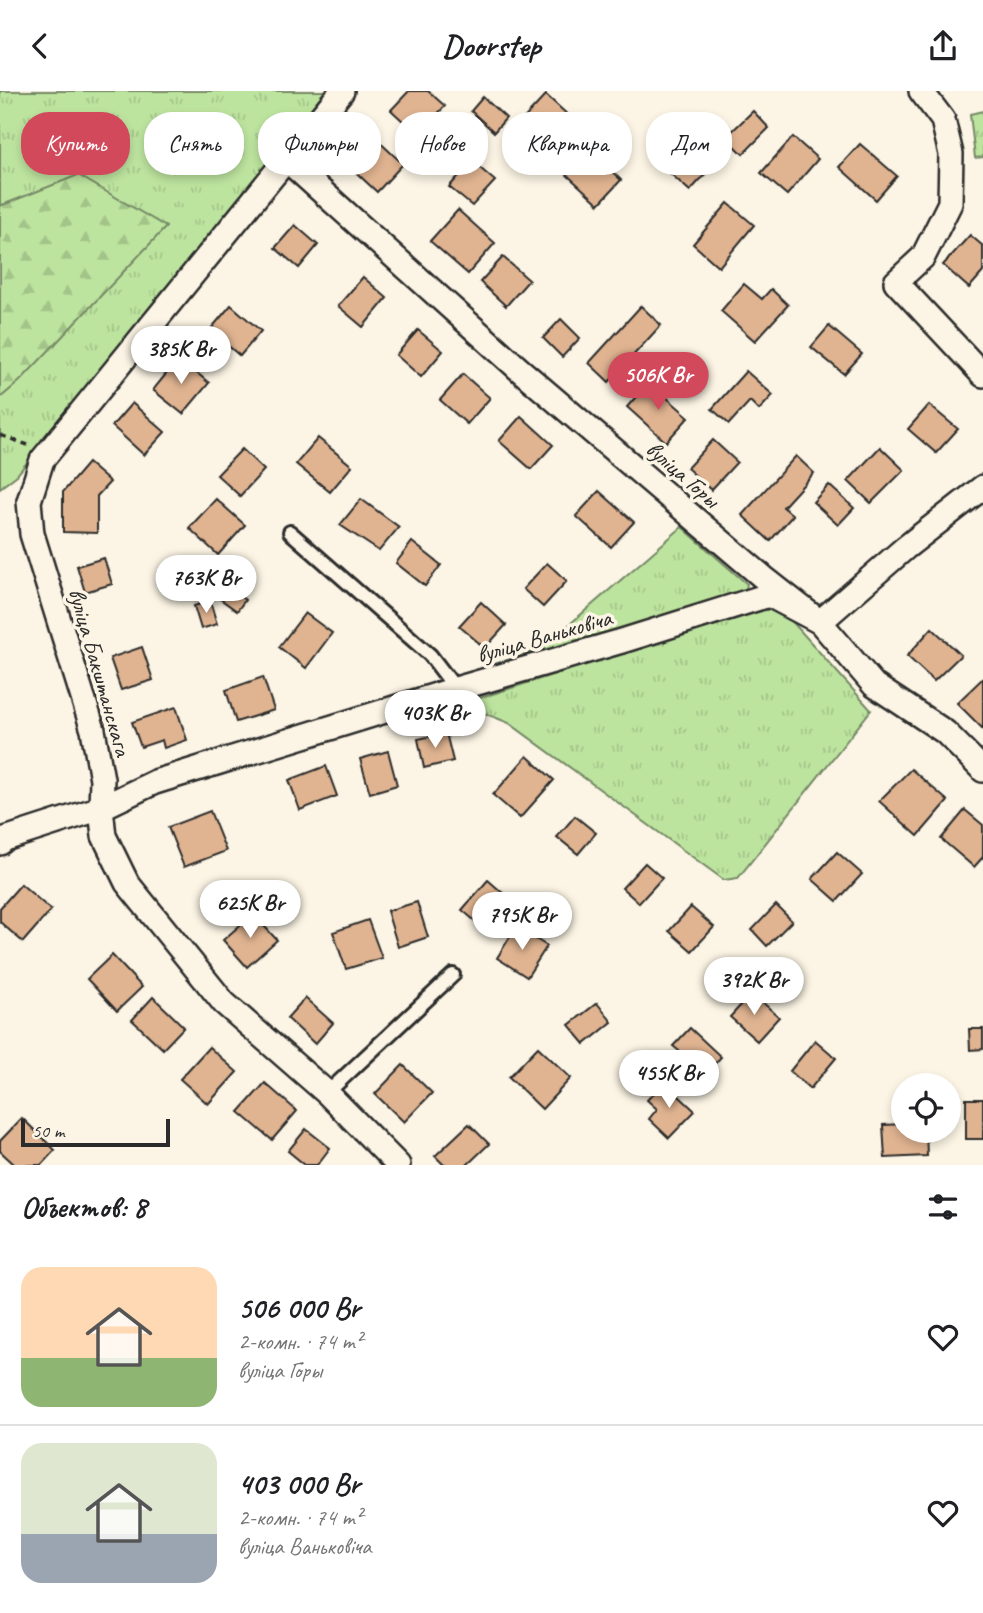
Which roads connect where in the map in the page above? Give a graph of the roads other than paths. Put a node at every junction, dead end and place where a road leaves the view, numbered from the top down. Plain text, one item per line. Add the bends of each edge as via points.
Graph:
1 (342, 91) edge
2 (921, 91) edge
3 (325, 112) edge
4 (275, 175) edge
5 (304, 175) edge
6 (983, 375) edge
7 (983, 487) edge
8 (290, 533) dead end
9 (820, 622) junction
10 (456, 689) junction
11 (983, 769) edge
12 (101, 808) junction
13 (0, 843) edge
14 (453, 975) dead end
15 (327, 1093) junction
16 (398, 1165) edge

1 - 3 street
2 - 6 street via 943,120 951,155 950,203 923,257 897,282
4 - 12 street, вуліца Бакштанскага via 41,460 29,501 32,534 93,730 102,779
5 - 9 street, вуліца Горы via 520,370
7 - 9 street
8 - 10 lane via 430,655
9 - 10 street, вуліца Ваньковіча via 769,595
9 - 11 street, вуліца Горы via 874,685 945,732
10 - 12 street, вуліца Ваньковіча via 155,782
12 - 13 street, вуліца Ваньковіча
12 - 15 street, вуліца Бакштанскага via 104,836 127,883 224,1003
14 - 15 lane
15 - 16 street, вуліца Бакштанскага

